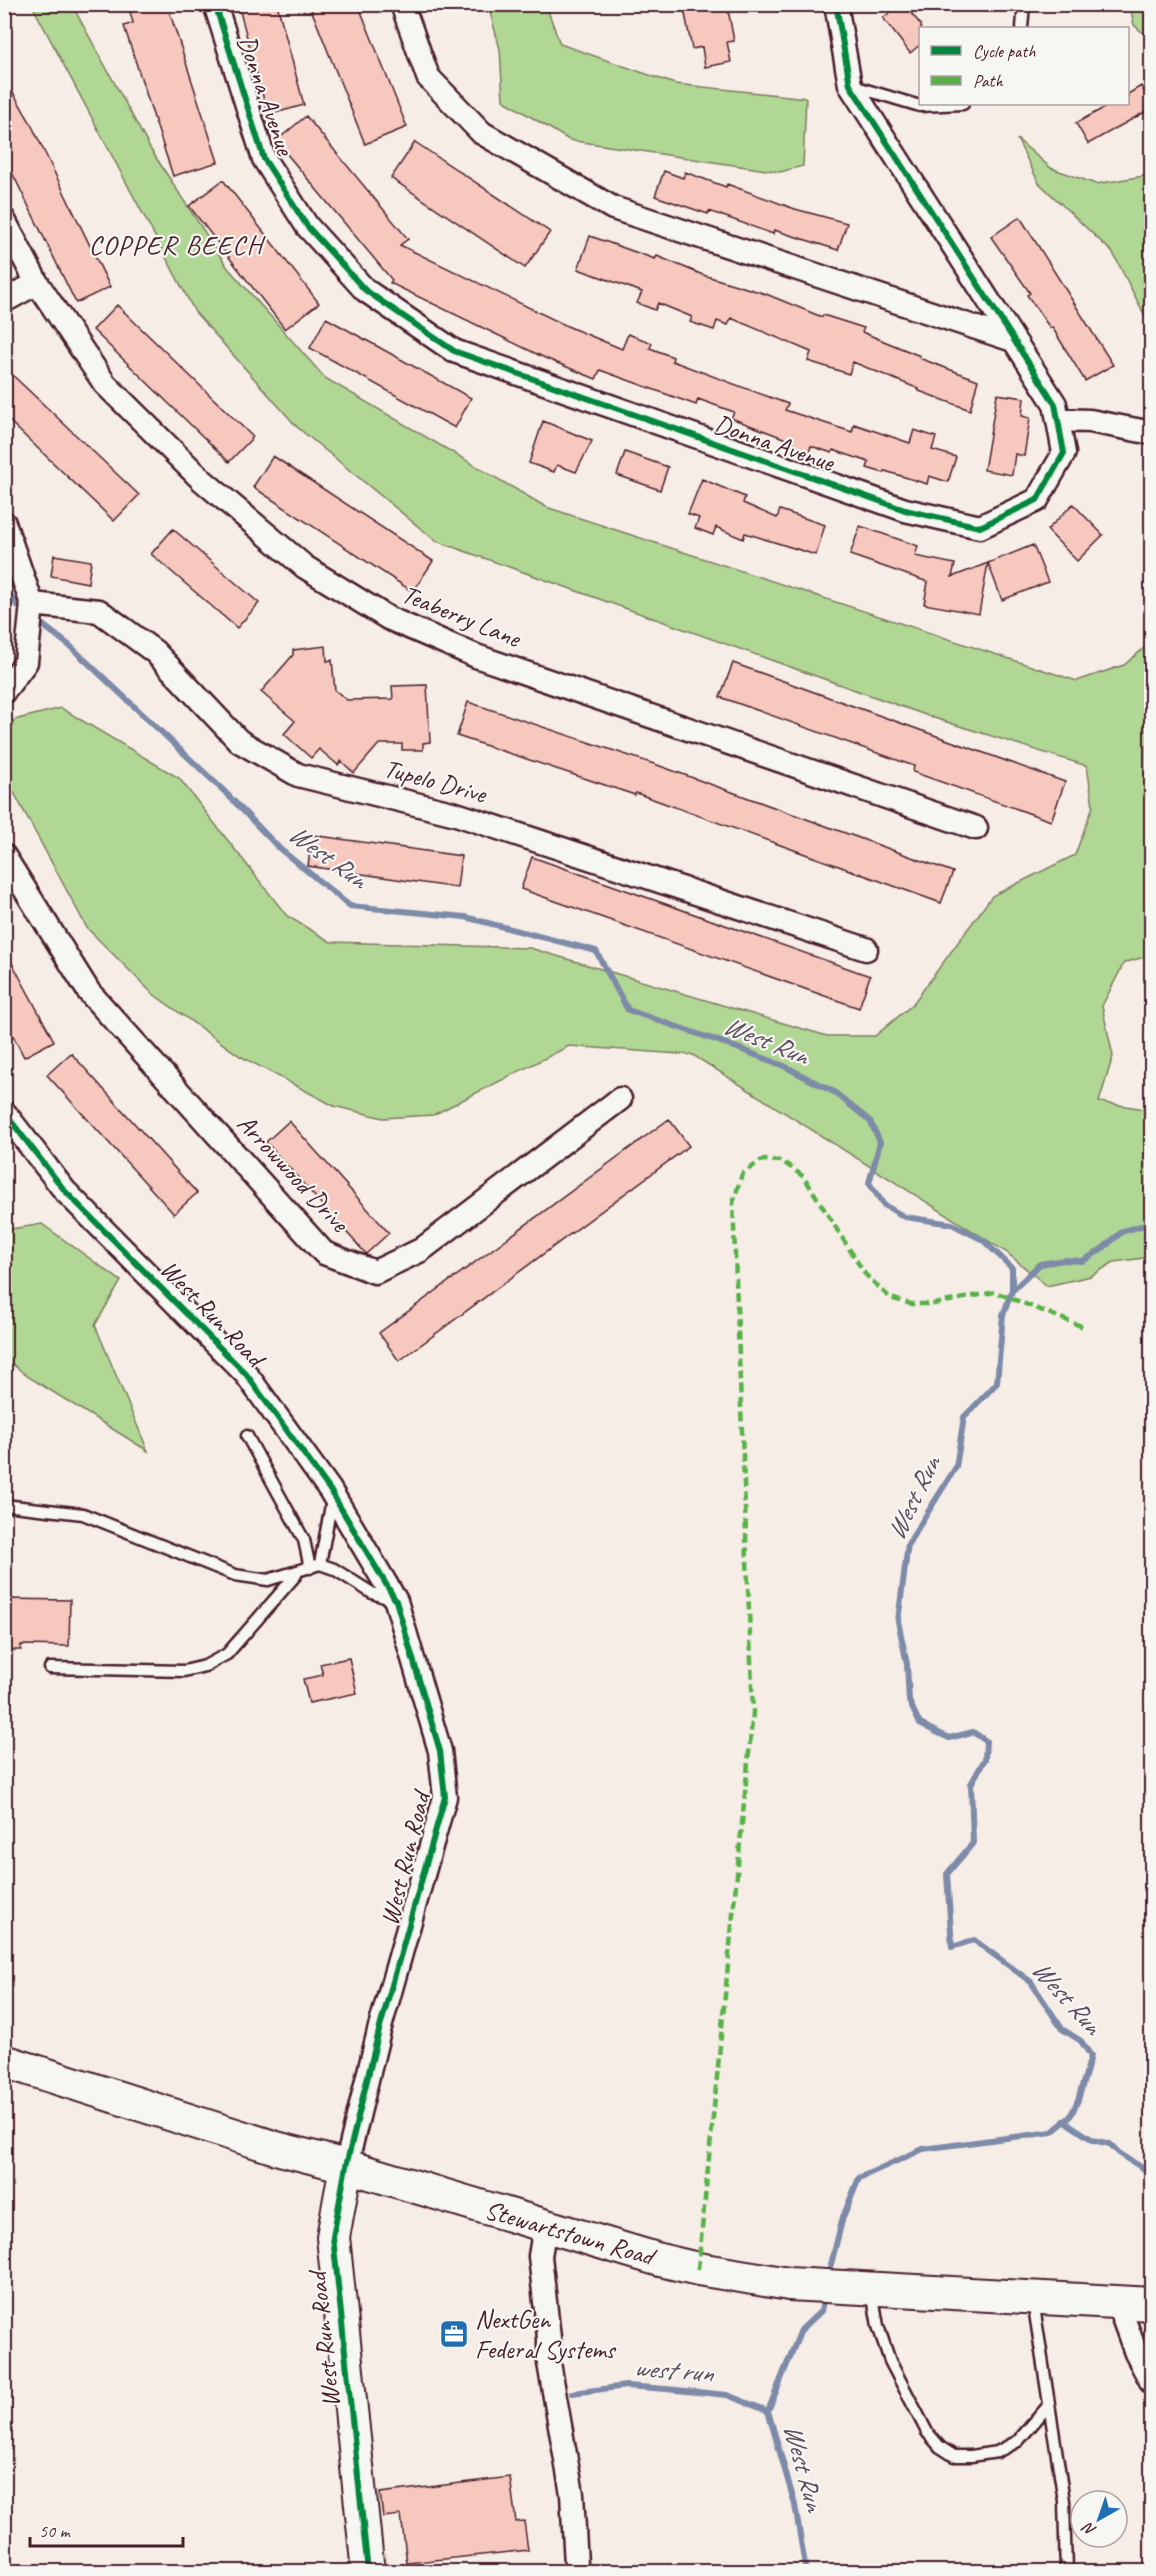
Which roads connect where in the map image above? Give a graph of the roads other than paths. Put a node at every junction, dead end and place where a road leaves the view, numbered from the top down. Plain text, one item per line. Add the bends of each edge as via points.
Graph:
1 (215, 4) edge
2 (402, 4) edge
3 (836, 4) edge
4 (1024, 4) edge
5 (1022, 27) edge
6 (850, 85) junction
7 (942, 105) edge
8 (4, 220) edge
9 (37, 283) junction
10 (4, 302) edge
11 (1013, 340) junction
12 (1058, 420) junction
13 (1152, 433) edge
14 (4, 523) edge
15 (32, 604) junction
16 (4, 691) edge
17 (976, 828) dead end
18 (4, 856) edge
19 (866, 948) dead end
20 (620, 1099) dead end
21 (4, 1112) edge
22 (247, 1436) dead end
23 (333, 1495) junction
24 (4, 1505) edge
25 (315, 1566) junction
26 (298, 1572) junction
27 (396, 1601) junction
28 (50, 1668) dead end
29 (4, 2061) edge
30 (346, 2166) junction
31 (545, 2226) junction
32 (864, 2288) junction
33 (1033, 2297) junction
34 (1117, 2301) junction
35 (1152, 2304) edge
36 (1152, 2383) edge
37 (1048, 2406) junction
38 (576, 2564) dead end
39 (368, 2571) edge
40 (1065, 2571) edge

1 - 12 street, Donna Avenue via 264,159 307,226 365,290 454,351 905,510 980,527 1037,500 1064,453
2 - 11 street via 428,77 482,133 612,208
3 - 6 street
4 - 5 lane
6 - 7 lane via 920,106
6 - 11 street, Donna Avenue
8 - 9 street, Teaberry Lane
9 - 10 street
9 - 17 street, Teaberry Lane via 105,384 202,480 305,567 388,618 476,656
11 - 12 street, Donna Avenue via 1055,404
12 - 13 street via 1090,421
14 - 15 street
15 - 16 street via 26,662
15 - 19 street, Tupelo Drive via 99,611 155,652 239,741 298,775 456,814
18 - 20 street, Arrowwood Drive via 89,992 324,1253 375,1272 421,1250
21 - 23 street, West Run Road via 65,1191 246,1374
22 - 25 lane
23 - 25 lane
23 - 27 street, West Run Road
24 - 26 lane via 83,1514 235,1575 268,1580
25 - 26 lane
25 - 27 lane via 334,1569 372,1593
26 - 28 lane via 227,1654 205,1666 184,1671
27 - 30 street, West Run Road via 440,1751 445,1797 379,2031
29 - 30 street, Stewartstown Road via 276,2148
30 - 31 street, Stewartstown Road
30 - 39 street, West Run Road via 333,2237
31 - 32 street, Stewartstown Road via 669,2262 789,2284
31 - 38 street via 540,2256 549,2363 572,2494
32 - 33 street, Stewartstown Road
32 - 37 lane via 890,2361 927,2432 954,2456 998,2452 1018,2441
33 - 34 street, Stewartstown Road
33 - 37 lane
34 - 35 street, Stewartstown Road
34 - 36 street
37 - 40 lane via 1064,2501

